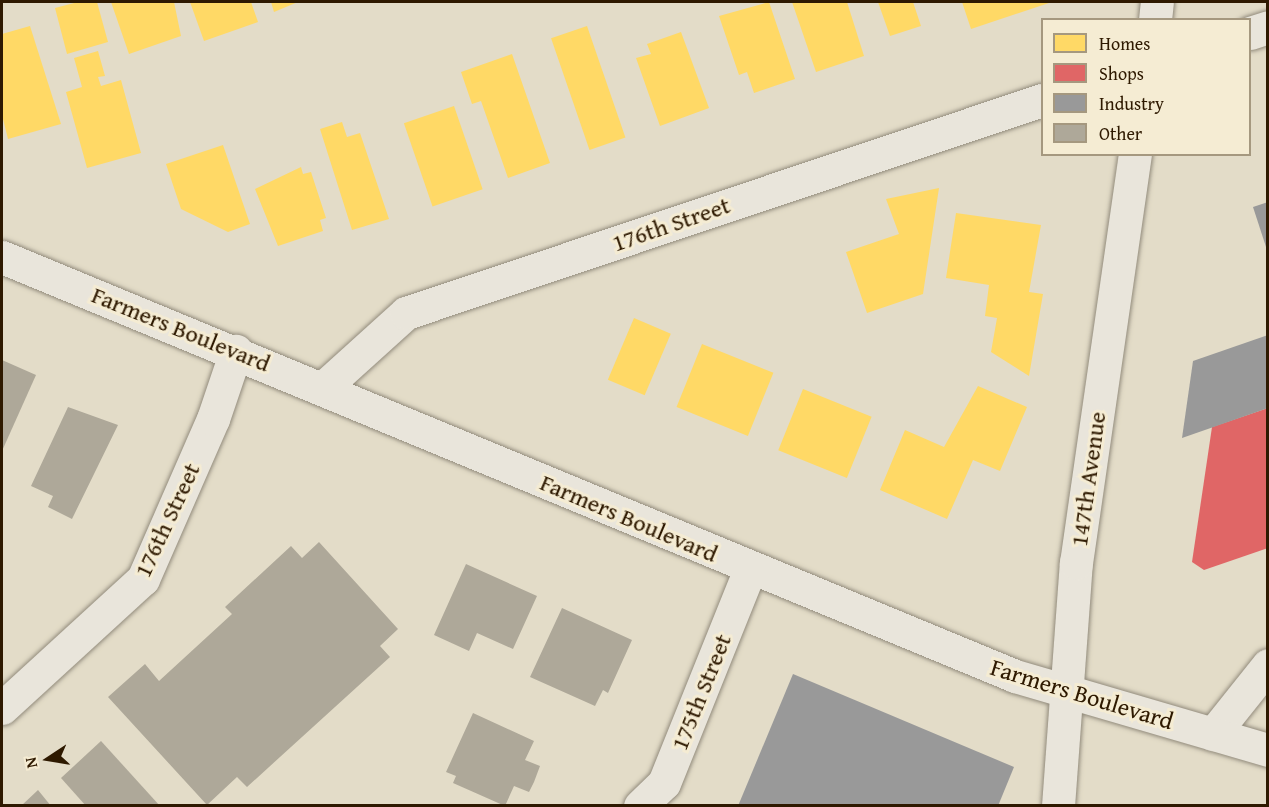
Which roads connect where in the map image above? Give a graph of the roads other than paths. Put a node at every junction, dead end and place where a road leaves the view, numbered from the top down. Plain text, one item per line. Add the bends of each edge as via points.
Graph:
1 (1157, 2) edge
2 (1155, 18) edge
3 (1268, 27) edge
4 (1251, 33) edge
5 (1041, 100) edge
6 (1135, 156) edge
7 (2, 257) edge
8 (236, 351) junction
9 (323, 388) junction
10 (750, 569) junction
11 (1268, 665) edge
12 (1066, 692) junction
13 (2, 708) edge
14 (1213, 734) junction
15 (1268, 750) edge
16 (640, 806) edge
17 (1058, 806) edge

1 - 2 street
3 - 4 street
5 - 9 street, 176th Street via 406,313
6 - 12 street, 147th Avenue via 1076,563
7 - 8 street, Farmers Boulevard
8 - 9 street, Farmers Boulevard
8 - 13 street, 176th Street via 213,419 143,579
9 - 10 street, Farmers Boulevard
10 - 12 street, Farmers Boulevard
10 - 16 street, 175th Street via 664,783
11 - 14 street
12 - 14 street, Farmers Boulevard
12 - 17 street, 147th Avenue
14 - 15 street, Farmers Boulevard

